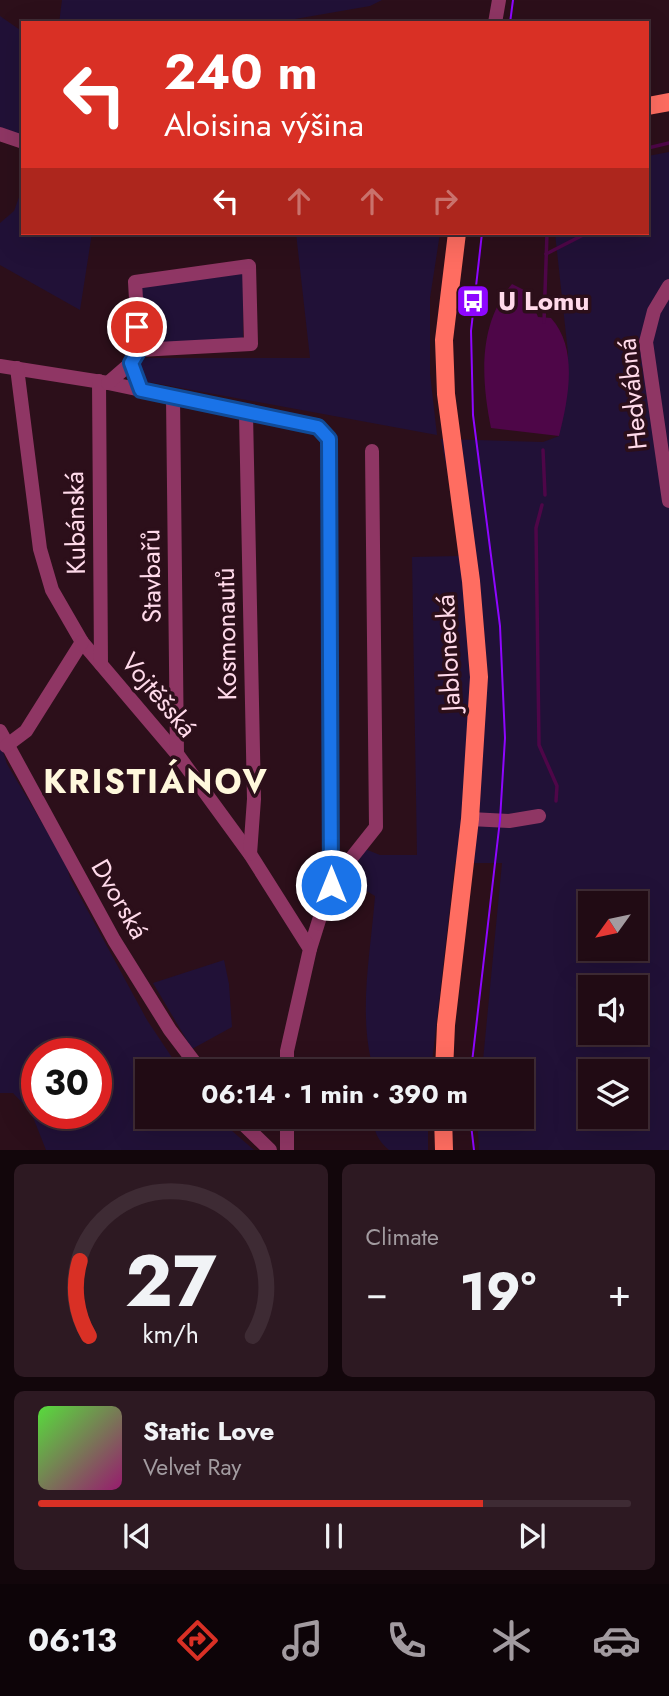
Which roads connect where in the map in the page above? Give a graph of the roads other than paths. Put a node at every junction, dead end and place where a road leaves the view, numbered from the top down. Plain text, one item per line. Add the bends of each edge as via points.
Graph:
1 (499, 0) edge
2 (495, 21) edge
3 (669, 102) edge
4 (649, 106) edge
5 (0, 134) edge
6 (21, 141) edge
7 (457, 235) edge
8 (669, 286) edge
9 (139, 350) junction
10 (131, 363) junction
11 (0, 366) edge
12 (17, 368) junction
13 (104, 382) junction
14 (141, 390) junction
15 (173, 397) junction
16 (246, 414) junction
17 (372, 451) dead end
18 (669, 501) edge
19 (82, 642) junction
20 (102, 664) junction
21 (0, 731) edge
22 (6, 746) junction
23 (177, 754) junction
24 (539, 816) dead end
25 (470, 819) junction
26 (250, 855) junction
27 (331, 885) junction
28 (310, 949) junction
29 (192, 1059) edge
30 (287, 1059) edge
31 (445, 1059) edge
32 (248, 1129) edge
33 (287, 1129) edge
34 (443, 1129) edge
35 (270, 1150) edge
36 (287, 1150) edge
37 (444, 1150) edge

1 - 2 street
3 - 4 main road
5 - 6 street
7 - 25 main road, Jablonecká via 444,340 446,394 479,677
8 - 18 street, Hedvábná via 654,311 646,342
9 - 9 street via 135,282 249,267 251,344
9 - 10 street
10 - 13 street
10 - 14 street
11 - 12 street
12 - 13 street
12 - 19 street, Vojtěšská via 40,549 52,590
13 - 14 street
13 - 20 street, Kubánská
14 - 15 street
15 - 16 street
15 - 23 street, Stavbařů
16 - 26 street, Kosmonautů via 254,799
16 - 27 street via 318,427 329,439
17 - 27 street via 376,827
19 - 20 street, Vojtěšská
19 - 22 street via 26,731
20 - 23 street, Vojtěšská
21 - 22 street, Dvorská
22 - 29 street, Dvorská via 114,940
23 - 26 street, Vojtěšská
24 - 25 street via 509,821
25 - 31 main road, Jablonecká
26 - 28 street, Vojtěšská
27 - 28 street
28 - 30 street
32 - 35 street
33 - 36 street
34 - 37 main road

